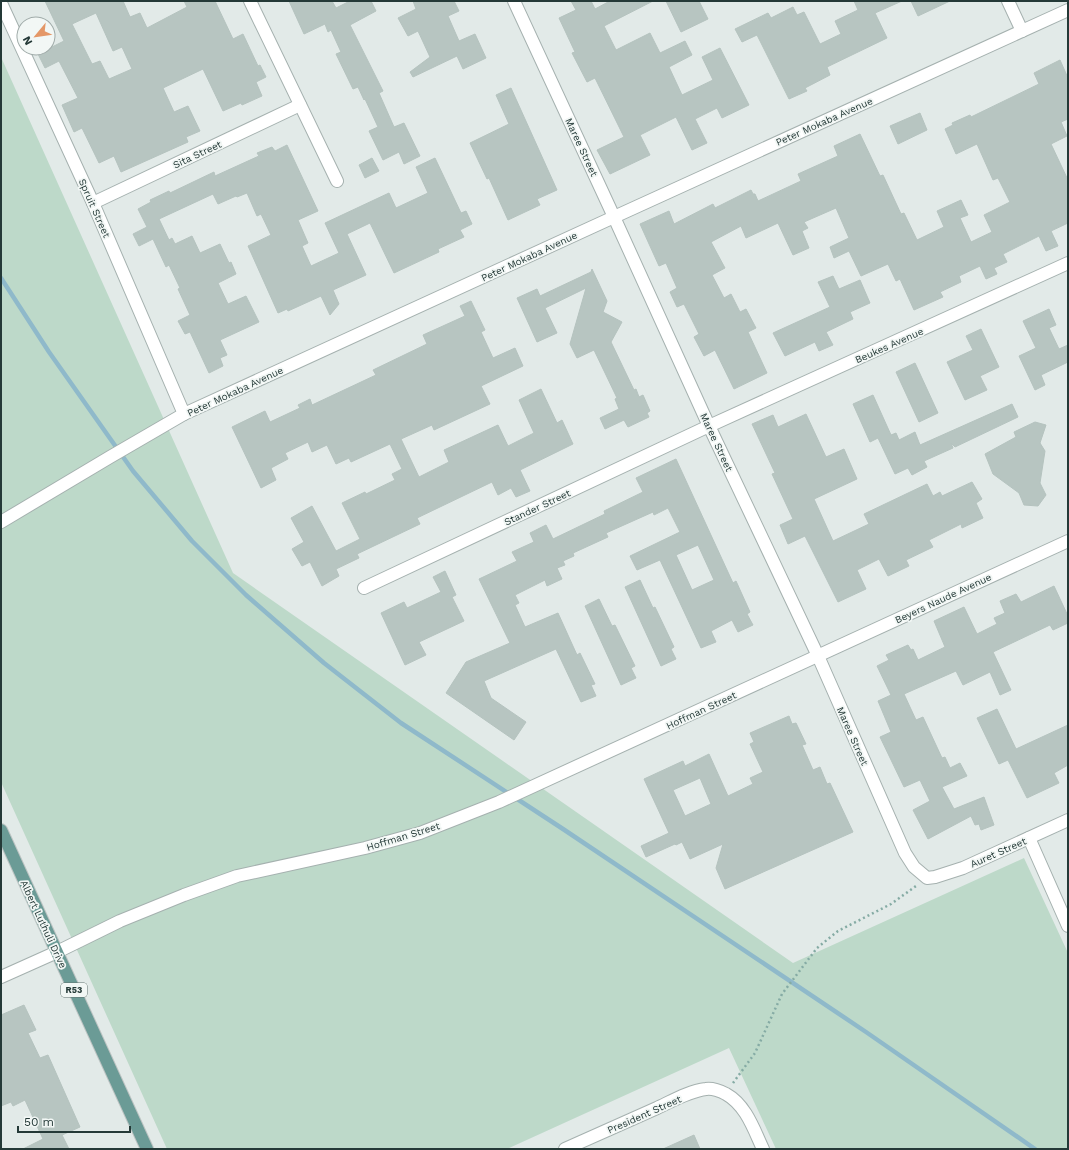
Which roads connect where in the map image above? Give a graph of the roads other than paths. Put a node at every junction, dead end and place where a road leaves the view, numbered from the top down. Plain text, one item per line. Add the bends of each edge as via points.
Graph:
1 (250, 1) edge
2 (1008, 1) edge
3 (517, 2) edge
4 (1, 3) edge
5 (1068, 10) edge
6 (1022, 31) junction
7 (300, 105) junction
8 (337, 181) dead end
9 (93, 203) junction
10 (614, 217) junction
11 (1068, 263) edge
12 (184, 414) junction
13 (709, 426) junction
14 (1, 522) edge
15 (1068, 541) edge
16 (364, 588) dead end
17 (818, 656) junction
18 (1068, 820) edge
19 (1, 830) edge
20 (1029, 838) junction
21 (927, 878) joint
22 (1068, 926) edge
23 (56, 952) junction
24 (1, 977) edge
25 (147, 1149) edge
26 (565, 1149) edge
27 (763, 1149) edge

1 - 7 street
2 - 6 street
3 - 10 street, Maree Street
4 - 9 street, Spruit Street
5 - 6 street, Peter Mokaba Avenue
6 - 10 street, Peter Mokaba Avenue
7 - 8 street
7 - 9 street, Sita Street
9 - 12 street, Spruit Street
10 - 12 street, Peter Mokaba Avenue
10 - 13 street, Maree Street
11 - 13 street, Beukes Avenue
12 - 14 street, Peter Mokaba Avenue
13 - 16 street, Stander Street
13 - 17 street, Maree Street
15 - 17 street, Beyers Naude Avenue
17 - 21 street, Maree Street via 905,853 914,867
17 - 23 street, Hoffman Street via 551,779 420,833 238,876 120,921
18 - 20 street, Auret Street
19 - 23 main road, Albert Luthuli Drive / R53
20 - 21 street, Auret Street via 963,868
20 - 22 street
23 - 24 street, Hoffman Street
23 - 25 main road, Albert Luthuli Drive / R53
26 - 27 street, President Street via 695,1091 706,1089 726,1094 737,1101 747,1114

